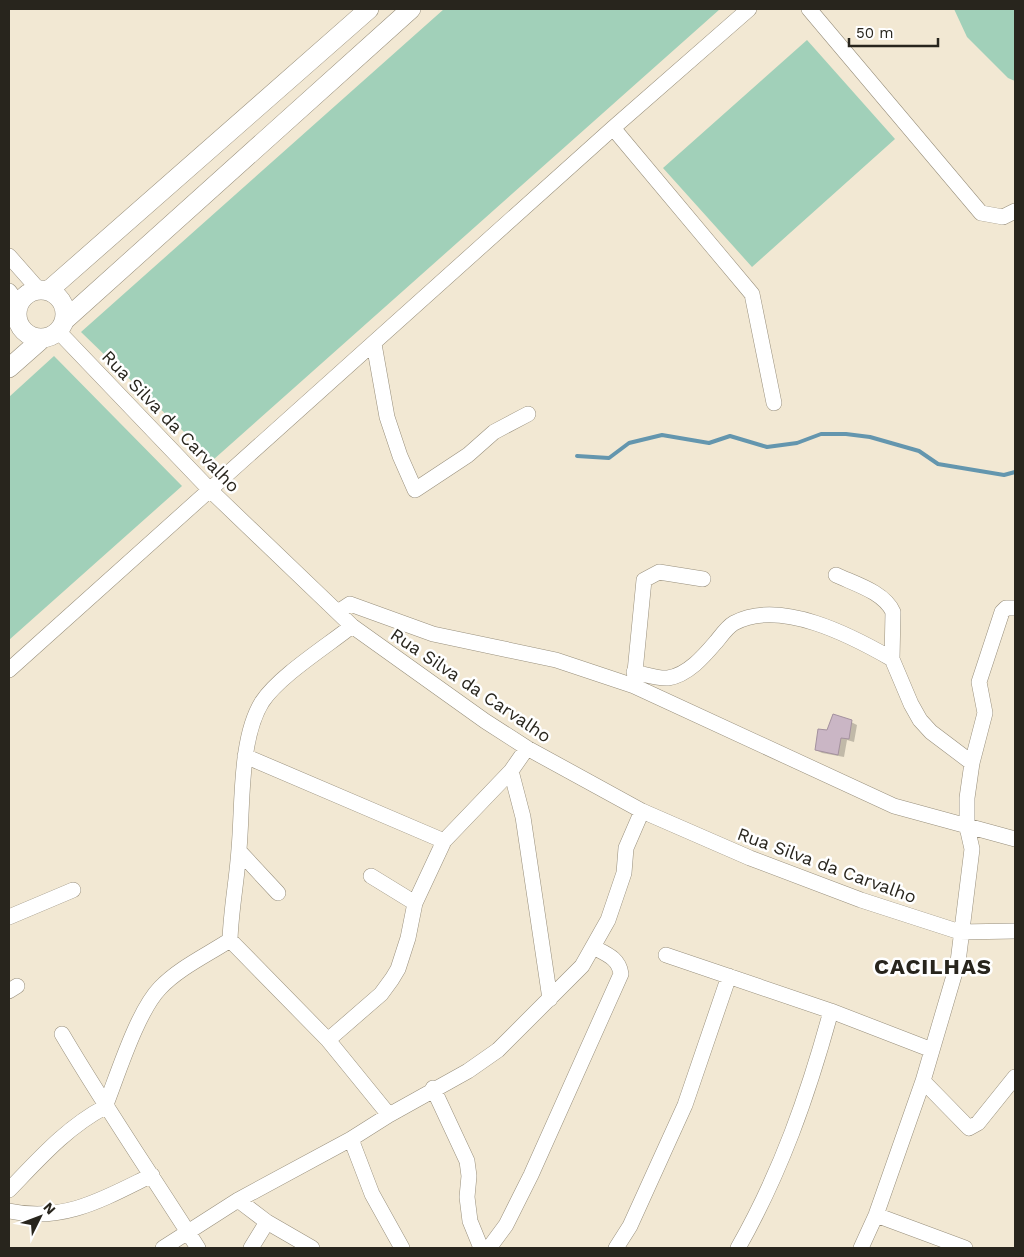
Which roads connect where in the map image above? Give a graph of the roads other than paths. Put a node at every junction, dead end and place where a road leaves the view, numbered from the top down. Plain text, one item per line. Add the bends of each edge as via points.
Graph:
1 (369, 9) edge
2 (411, 9) edge
3 (749, 9) edge
4 (809, 9) edge
5 (612, 128) junction
6 (1015, 212) edge
7 (9, 256) edge
8 (44, 290) junction
9 (14, 309) edge
10 (55, 329) junction
11 (374, 344) junction
12 (9, 368) edge
13 (774, 403) dead end
14 (528, 414) dead end
15 (210, 490) junction
16 (836, 575) dead end
17 (704, 579) dead end
18 (1015, 608) edge
19 (338, 612) junction
20 (352, 626) junction
21 (892, 659) junction
22 (9, 670) edge
23 (634, 679) junction
24 (527, 748) junction
25 (245, 756) junction
26 (972, 763) junction
27 (511, 771) junction
28 (642, 811) junction
29 (967, 827) junction
30 (1015, 840) edge
31 (444, 841) junction
32 (239, 851) junction
33 (371, 876) dead end
34 (73, 890) dead end
35 (278, 893) dead end
36 (415, 903) junction
37 (9, 917) edge
38 (1015, 931) edge
39 (960, 932) junction
40 (230, 940) junction
41 (593, 947) junction
42 (666, 955) dead end
43 (729, 976) junction
44 (550, 999) junction
45 (831, 1011) junction
46 (62, 1034) dead end
47 (328, 1040) junction
48 (932, 1050) junction
49 (1015, 1077) edge
50 (923, 1081) junction
51 (433, 1088) junction
52 (106, 1107) junction
53 (389, 1115) junction
54 (351, 1139) junction
55 (152, 1175) junction
56 (9, 1190) edge
57 (238, 1200) junction
58 (9, 1211) edge
59 (876, 1215) junction
60 (267, 1222) junction
61 (188, 1232) junction
62 (163, 1248) edge
63 (198, 1248) edge
64 (251, 1248) edge
65 (312, 1248) edge
66 (402, 1248) edge
67 (480, 1248) edge
68 (489, 1248) edge
69 (616, 1248) edge
70 (738, 1248) edge
71 (860, 1248) edge
72 (965, 1248) edge

1 - 8 main road
2 - 10 main road
3 - 5 street
4 - 6 street via 981,213 1003,218
5 - 11 street
5 - 13 street via 752,294
7 - 8 street
8 - 9 main road via 30,292
8 - 10 main road via 61,300 65,311
9 - 10 main road via 25,331 32,336
10 - 12 main road
10 - 15 street, Rua Silva da Carvalho
11 - 14 street via 387,417 415,490 468,455 494,432
11 - 15 street
15 - 19 street, Rua Silva da Carvalho
15 - 22 street
16 - 21 street via 883,598 890,605 893,612
17 - 23 street via 659,572 644,580
18 - 26 street via 1006,608 1002,612 979,682 984,713
19 - 20 street, Rua Silva da Carvalho
19 - 23 street via 350,604 433,634
20 - 24 street, Rua Silva da Carvalho
20 - 25 street via 278,685 262,703
21 - 23 street via 823,626 781,615 767,615 732,624 693,666 678,675
21 - 26 street via 920,720
23 - 29 street via 894,806
24 - 27 street
24 - 28 street, Rua Silva da Carvalho
25 - 31 street
25 - 32 street
26 - 29 street
27 - 31 street
27 - 44 street via 523,817
28 - 39 street, Rua Silva da Carvalho via 750,858
28 - 41 street via 626,848 624,873 608,920
29 - 30 street
29 - 39 street via 972,850
31 - 36 street
32 - 35 street
32 - 40 street via 230,908
33 - 36 street
34 - 37 street
36 - 47 street via 408,938 392,979 381,994
38 - 39 street, Rua Silva da Carvalho
39 - 48 street via 958,962
40 - 47 street
40 - 52 street via 173,976 148,1003
41 - 44 street via 582,966
41 - 68 street via 616,960 621,974 531,1175 506,1225
42 - 43 street
43 - 45 street
43 - 69 street via 684,1105 630,1226
44 - 51 street via 498,1050 468,1071
45 - 48 street
45 - 70 street via 800,1116
46 - 52 street
47 - 53 street
48 - 50 street
49 - 50 street via 978,1123 969,1128
50 - 59 street
51 - 53 street
51 - 67 street via 467,1160 470,1221
52 - 55 street
52 - 56 street via 84,1118 65,1134
53 - 54 street
54 - 57 street
54 - 66 street via 372,1194
55 - 58 street via 84,1208 58,1213
55 - 61 street
57 - 60 street
57 - 61 street
59 - 71 street
59 - 72 street
60 - 64 street
60 - 65 street
61 - 62 street
61 - 63 street

